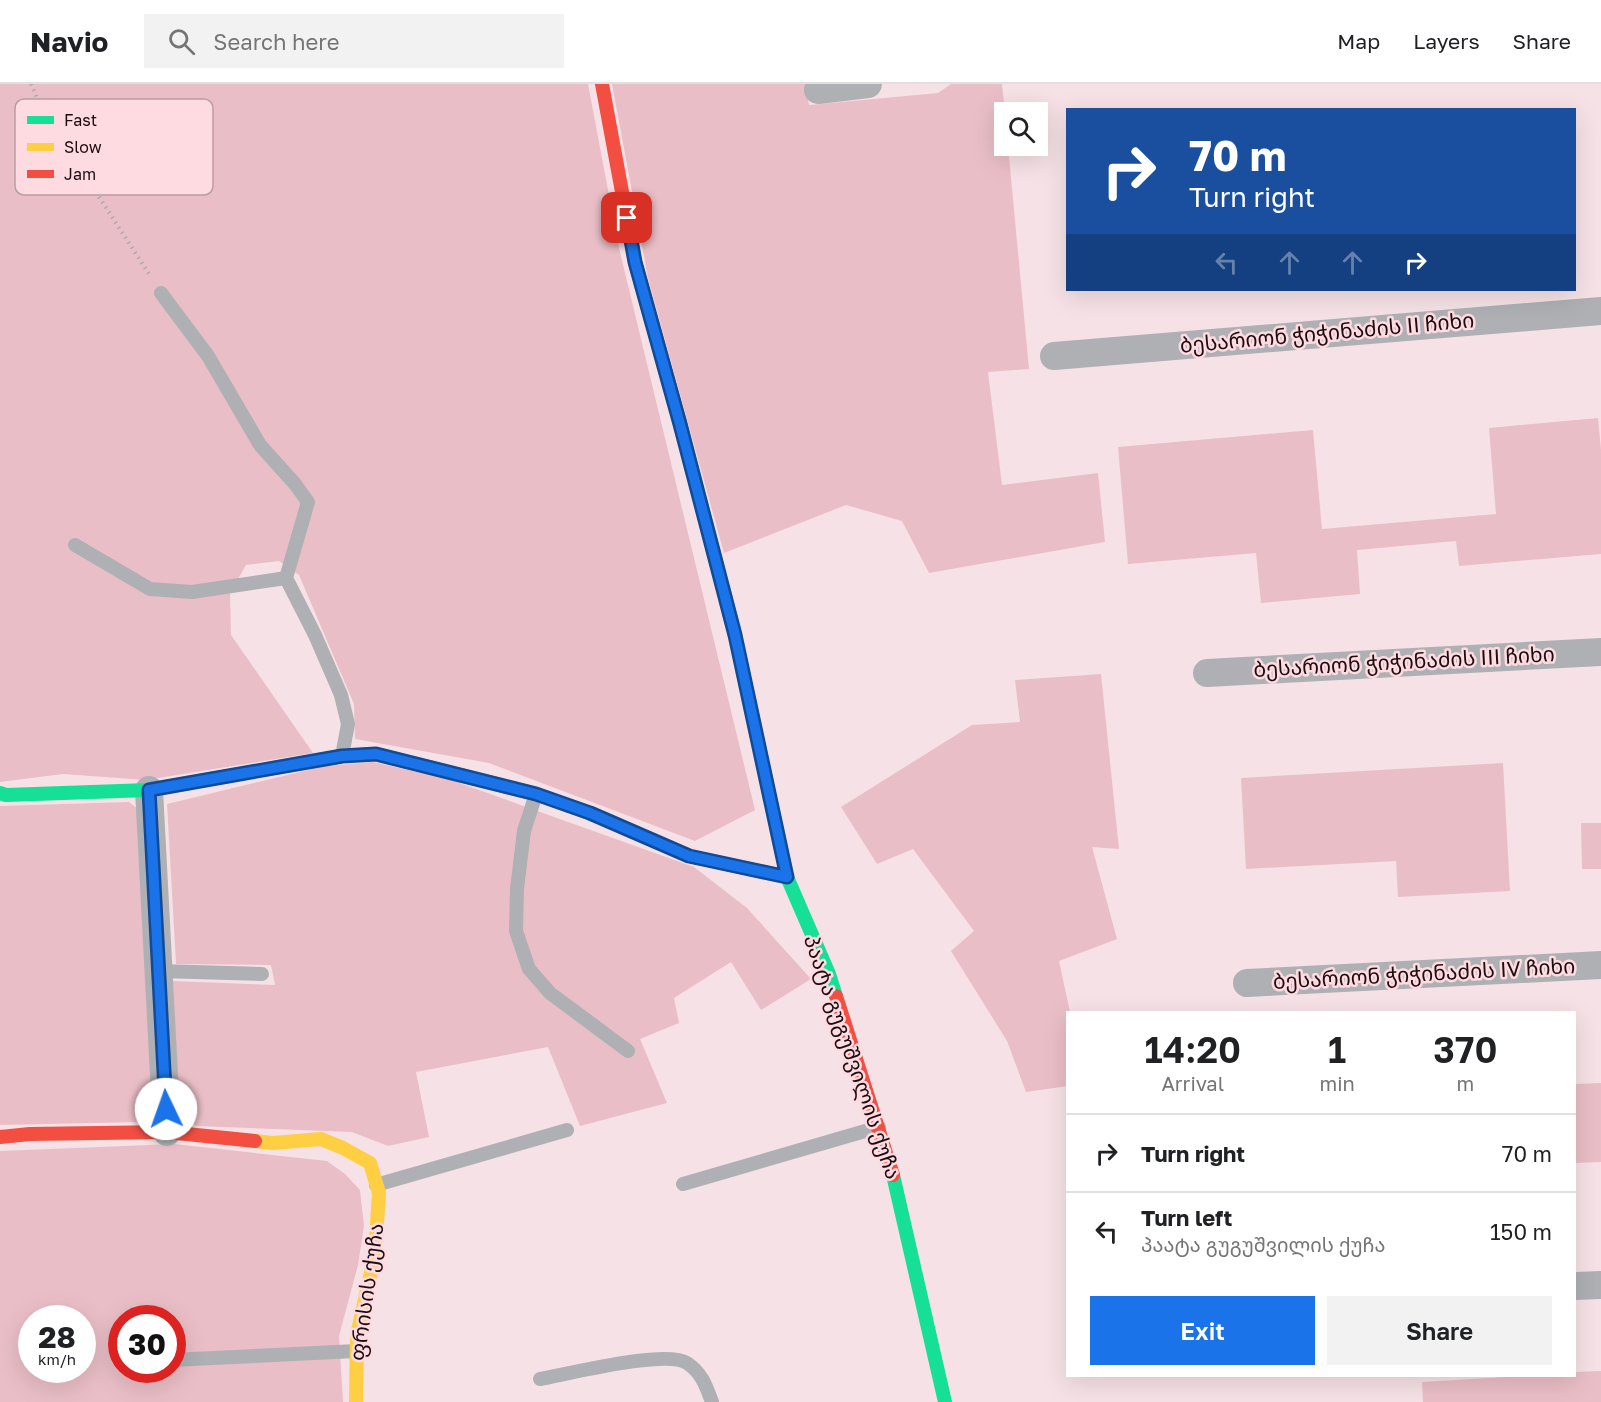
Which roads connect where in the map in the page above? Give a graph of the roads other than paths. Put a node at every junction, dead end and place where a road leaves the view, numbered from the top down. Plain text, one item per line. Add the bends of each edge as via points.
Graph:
1 (602, 84) edge
2 (868, 84) edge
3 (818, 90) dead end
4 (161, 293) road end
5 (1601, 311) edge
6 (1054, 356) dead end
7 (75, 545) dead end
8 (286, 578) junction
9 (1601, 652) edge
10 (1207, 673) dead end
11 (342, 756) junction
12 (149, 790) junction
13 (0, 793) edge
14 (536, 794) junction
15 (787, 877) junction
16 (1601, 965) edge
17 (159, 970) junction
18 (262, 974) dead end
19 (1247, 983) dead end
20 (628, 1051) dead end
21 (879, 1126) junction
22 (567, 1130) dead end
23 (167, 1132) junction
24 (0, 1137) edge
25 (683, 1184) dead end
26 (376, 1185) junction
27 (1601, 1285) edge
28 (1576, 1286) edge
29 (356, 1351) junction
30 (186, 1359) edge
31 (540, 1379) dead end
32 (356, 1402) edge
33 (712, 1402) edge
34 (945, 1402) edge

1 - 15 street, პაატა გუგუშვილის ქუჩა via 635,262 735,635
2 - 3 street
4 - 8 lane via 208,356 260,445 308,502
5 - 6 street, ბესარიონ ჭიჭინაძის II ჩიხი
7 - 8 lane via 150,589 192,592
8 - 11 lane via 340,695 348,724
9 - 10 street, ბესარიონ ჭიჭინაძის III ჩიხი
11 - 12 street
11 - 14 street via 376,754
12 - 13 street
12 - 17 street
14 - 15 street via 689,856
14 - 20 lane via 524,831 517,889 516,931 529,969 550,993
15 - 21 street, პაატა გუგუშვილის ქუჩა via 829,974
16 - 19 street, ბესარიონ ჭიჭინაძის IV ჩიხი
17 - 18 lane
17 - 23 street
21 - 25 lane
21 - 34 street, პაატა გუგუშვილის ქუჩა
22 - 26 lane
23 - 24 street, ფრისის ქუჩა
23 - 26 street, ფრისის ქუჩა via 273,1143 321,1139 370,1163
26 - 29 street, ფრისის ქუჩა via 379,1192 375,1254
27 - 28 street
29 - 30 lane
29 - 32 street, ფრისის ქუჩა
31 - 33 lane via 656,1358 677,1359 701,1376

